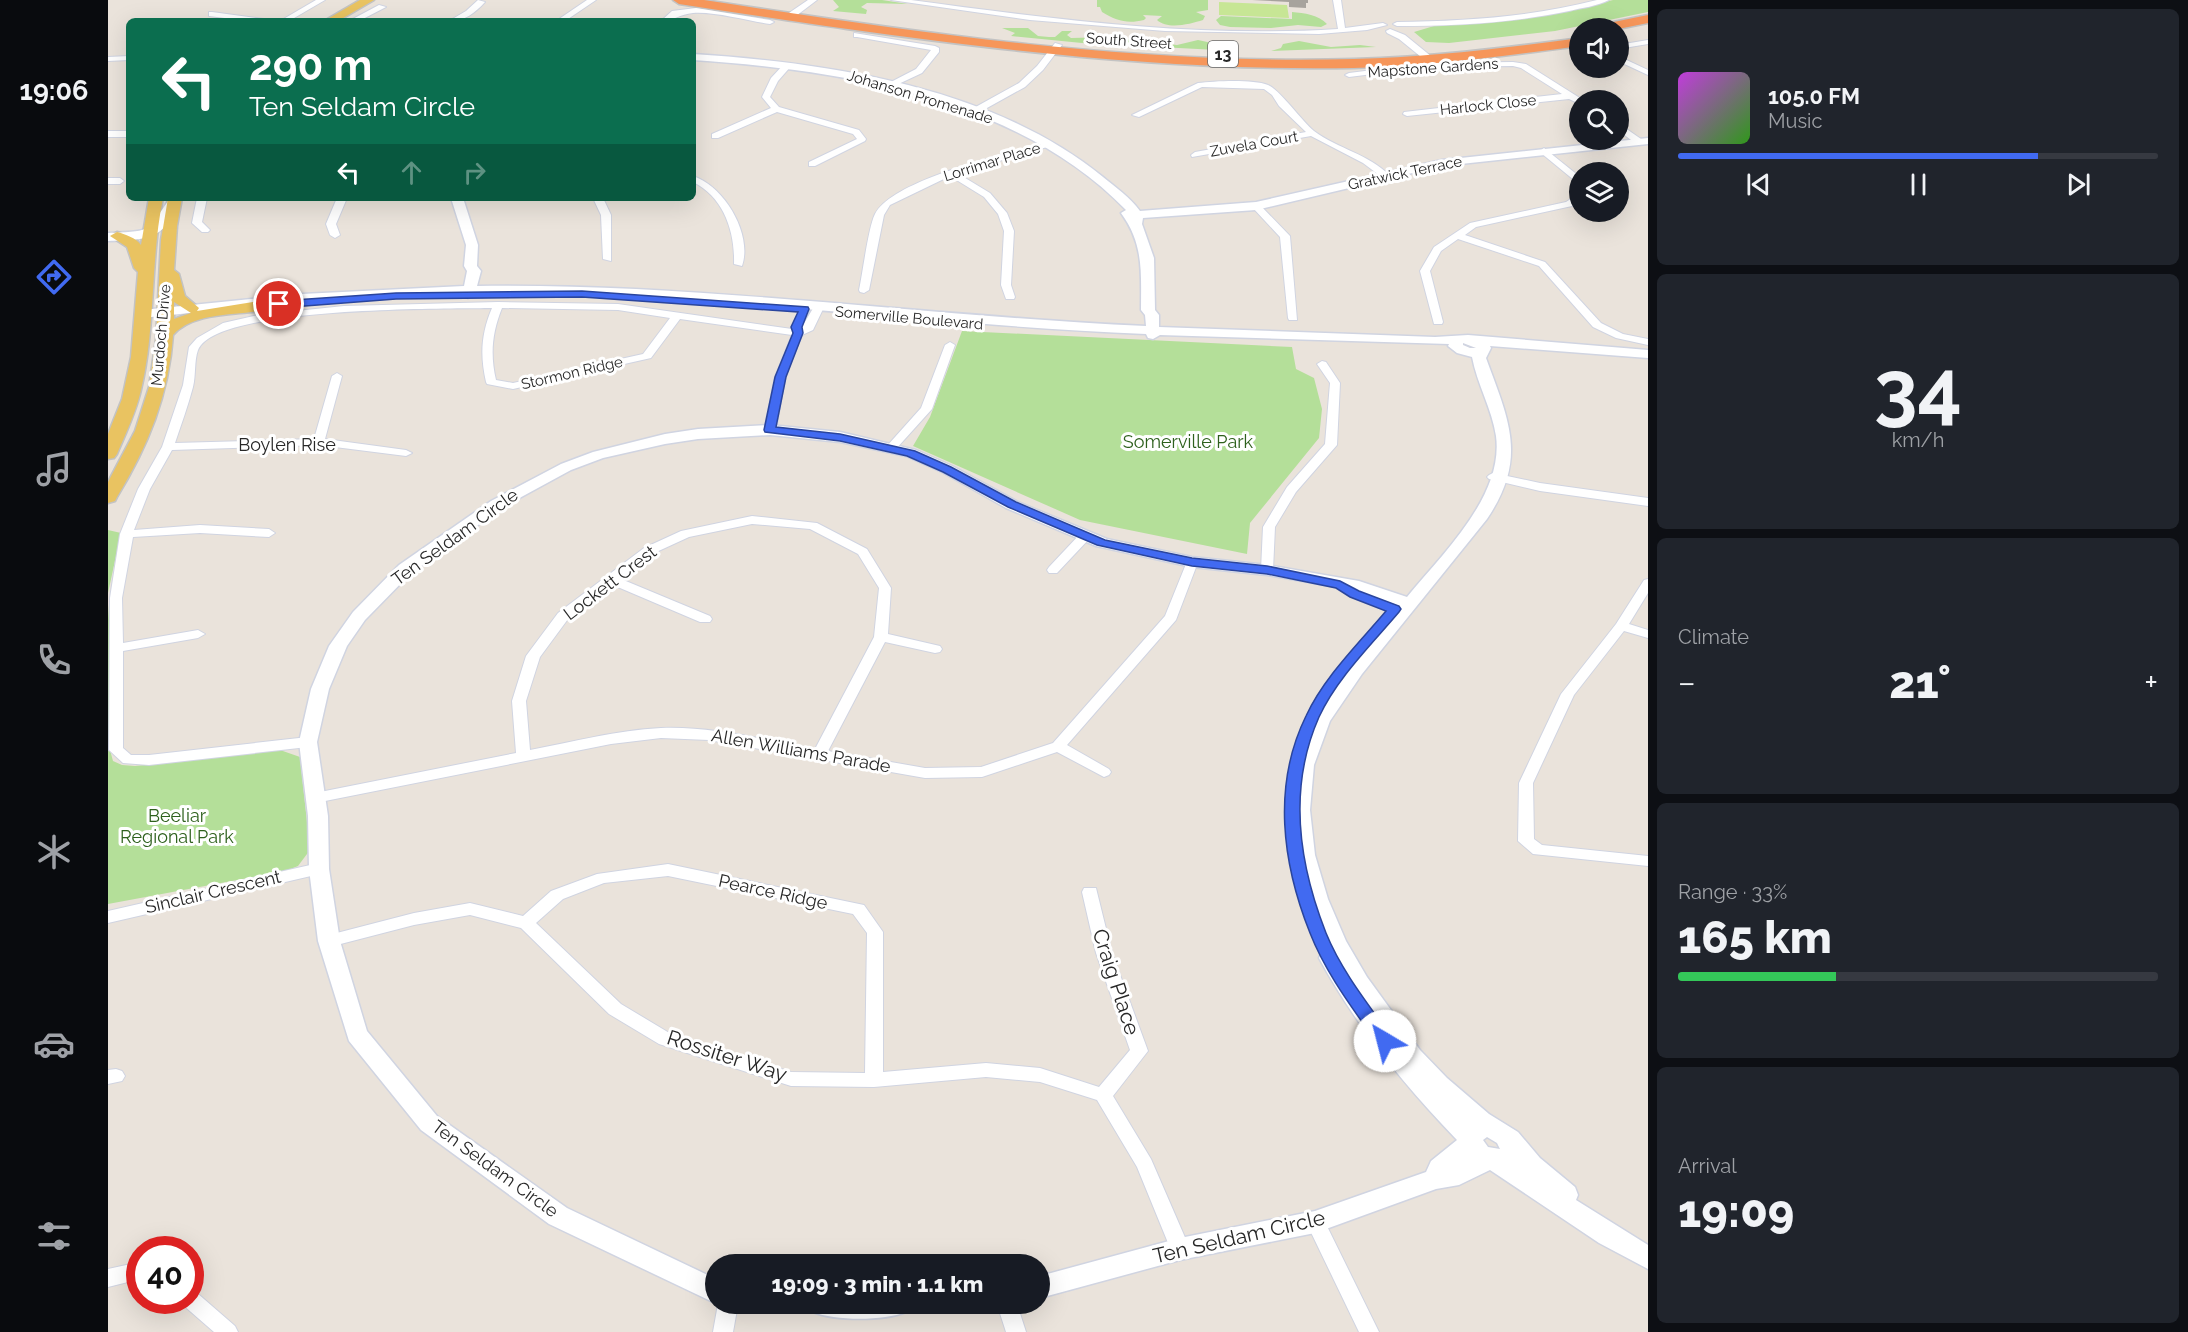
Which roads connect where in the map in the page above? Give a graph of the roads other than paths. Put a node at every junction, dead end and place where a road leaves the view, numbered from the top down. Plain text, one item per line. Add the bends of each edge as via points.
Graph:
1 (321, 0) edge
2 (345, 0) edge
3 (368, 0) edge
4 (592, 0) edge
5 (679, 0) edge
6 (729, 0) edge
7 (818, 0) edge
8 (895, 0) edge
9 (1337, 0) edge
10 (1605, 0) edge
11 (481, 2) dead end
12 (382, 7) dead end
13 (800, 11) edge
14 (212, 14) dead end
15 (317, 17) dead end
16 (242, 18) edge
17 (289, 18) edge
18 (335, 18) edge
19 (359, 18) edge
20 (459, 18) edge
21 (565, 18) edge
22 (668, 18) edge
23 (1648, 19) edge
24 (770, 22) dead end
25 (1629, 23) edge
26 (1402, 28) junction
27 (1387, 29) junction
28 (1648, 29) edge
29 (1342, 30) junction
30 (1629, 33) edge
31 (857, 35) dead end
32 (1569, 35) edge
33 (1648, 42) edge
34 (1569, 43) edge
35 (1629, 45) edge
36 (1049, 50) junction
37 (1429, 54) junction
38 (696, 57) edge
39 (126, 58) edge
40 (108, 59) edge
41 (1629, 64) edge
42 (788, 65) junction
43 (1648, 73) edge
44 (1348, 75) dead end
45 (892, 85) junction
46 (1569, 95) edge
47 (1569, 96) edge
48 (776, 109) junction
49 (972, 110) junction
50 (1407, 114) dead end
51 (1137, 115) dead end
52 (1629, 132) edge
53 (1312, 133) junction
54 (108, 134) edge
55 (126, 134) edge
56 (715, 136) dead end
57 (1643, 141) edge
58 (1050, 145) junction
59 (1544, 151) junction
60 (1195, 154) dead end
61 (812, 164) dead end
62 (950, 172) junction
63 (1569, 173) edge
64 (1386, 176) junction
65 (696, 180) edge
66 (120, 181) dead end
67 (108, 182) edge
68 (155, 201) edge
69 (174, 201) edge
70 (175, 201) edge
71 (201, 201) edge
72 (341, 201) edge
73 (459, 201) edge
74 (599, 201) edge
75 (1569, 204) edge
76 (1256, 206) junction
77 (1131, 213) junction
78 (149, 226) junction
79 (205, 230) dead end
80 (112, 235) edge
81 (335, 235) dead end
82 (1456, 235) junction
83 (168, 237) junction
84 (168, 255) junction
85 (608, 259) dead end
86 (739, 264) dead end
87 (144, 274) junction
88 (864, 290) dead end
89 (462, 292) junction
90 (1010, 297) dead end
91 (498, 305) junction
92 (259, 306) junction
93 (191, 308) junction
94 (812, 308) junction
95 (165, 314) junction
96 (142, 317) junction
97 (676, 317) junction
98 (1293, 318) dead end
99 (1438, 322) dead end
100 (798, 333) junction
101 (1148, 333) junction
102 (163, 336) junction
103 (1648, 342) edge
104 (950, 345) dead end
105 (1471, 347) junction
106 (1648, 356) edge
107 (1322, 364) dead end
108 (337, 376) dead end
109 (770, 430) junction
110 (319, 442) junction
111 (168, 447) junction
112 (891, 448) junction
113 (406, 453) dead end
114 (108, 454) edge
115 (1497, 476) junction
116 (108, 497) edge
117 (1648, 502) edge
118 (269, 533) dead end
119 (126, 534) junction
120 (1084, 536) junction
121 (1192, 562) junction
122 (1053, 570) dead end
123 (1267, 570) junction
124 (612, 580) junction
125 (1648, 583) edge
126 (1402, 607) junction
127 (705, 619) dead end
128 (1621, 626) junction
129 (198, 634) dead end
130 (1648, 634) edge
131 (881, 637) junction
132 (116, 648) junction
133 (935, 649) dead end
134 (308, 742) junction
135 (1058, 746) junction
136 (819, 754) junction
137 (523, 758) junction
138 (1104, 772) dead end
139 (315, 798) junction
140 (1648, 861) edge
141 (319, 869) junction
142 (1090, 892) dead end
143 (108, 917) edge
144 (526, 923) junction
145 (329, 940) junction
146 (874, 1080) junction
147 (1102, 1095) junction
148 (1487, 1145) junction
149 (1315, 1222) junction
150 (1648, 1248) edge
151 (1180, 1249) junction
152 (1648, 1258) edge
153 (126, 1274) edge
154 (108, 1278) edge
155 (1050, 1284) edge
156 (705, 1287) edge
157 (204, 1311) edge
158 (727, 1314) edge
159 (1011, 1314) edge
160 (228, 1332) edge
161 (723, 1332) edge
162 (1016, 1332) edge
163 (1369, 1332) edge

1 - 17 street
2 - 15 main road
3 - 18 main road
4 - 21 street
5 - 13 highway, South Street / 13
6 - 13 highway, South Street / 13
7 - 13 street
8 - 29 street via 1129,27 1251,32
9 - 29 street
10 - 26 street via 1526,15
11 - 20 street
12 - 19 street
13 - 36 highway, South Street / 13
14 - 16 street
22 - 24 street via 696,10
23 - 25 highway
26 - 27 street
26 - 37 street
27 - 29 street
27 - 37 street
28 - 30 highway
31 - 45 street via 935,48 919,71
32 - 37 highway, South Street / 13
33 - 35 street
34 - 37 highway, South Street / 13
36 - 37 highway, South Street / 13
36 - 37 highway, South Street / 13 via 1067,56 1288,63
36 - 49 street via 1022,86
38 - 42 street, Johanson Promenade
39 - 40 street
41 - 43 street
42 - 45 street, Johanson Promenade
42 - 48 street via 774,80 766,97
44 - 46 street, Mapstone Gardens via 1429,65 1513,64 1523,66
45 - 49 street, Johanson Promenade
47 - 50 street, Harlock Close
48 - 56 street
48 - 61 street via 856,132 862,139
49 - 58 street, Johanson Promenade
51 - 53 street via 1202,86 1256,85 1275,93
52 - 57 street
53 - 60 street, Zuvela Court
53 - 64 street
54 - 55 street
57 - 59 street, Gratwick Terrace
58 - 62 street, Lorrimar Place
58 - 77 street, Johanson Promenade via 1093,171
59 - 63 street
59 - 64 street, Gratwick Terrace via 1442,163
62 - 88 street, Lorrimar Place via 887,203 879,215
62 - 90 street via 987,195 1002,213 1009,231 1006,285
64 - 76 street, Gratwick Terrace
65 - 86 street via 706,183 734,219
66 - 67 street
68 - 78 main road, Murdoch Drive
69 - 78 street via 162,222
70 - 83 main road, Murdoch Drive
71 - 79 street via 197,223
72 - 81 street via 331,224
73 - 89 street via 472,245 470,266 474,271
74 - 85 street via 606,215
75 - 82 street via 1473,225
76 - 77 street, Gratwick Terrace
76 - 98 street via 1285,236
77 - 101 street, Johanson Promenade via 1148,258 1148,310 1152,315
78 - 80 main road
78 - 83 street
78 - 87 main road, Murdoch Drive
80 - 87 main road via 133,244
82 - 99 street via 1437,249 1425,271
82 - 103 street via 1542,264 1596,325
83 - 84 main road, Murdoch Drive
84 - 93 main road via 178,298
84 - 95 main road, Murdoch Drive
87 - 96 main road, Murdoch Drive
89 - 92 street, Somerville Boulevard
89 - 93 street, Somerville Boulevard via 339,296
89 - 94 street, Somerville Boulevard via 651,297
91 - 97 street via 618,307
91 - 97 street, Stormon Ridge via 486,334 486,362 491,382 513,386 647,356
91 - 111 street via 344,309 227,325 193,349 188,385
92 - 95 street, Somerville Boulevard
92 - 102 main road via 183,321 168,328
93 - 95 street, Somerville Boulevard
94 - 100 street via 809,328
94 - 101 street, Somerville Boulevard via 940,322
95 - 96 street, Somerville Boulevard
95 - 102 main road, Murdoch Drive
96 - 114 main road, Murdoch Drive via 135,379
97 - 100 street
100 - 109 street via 780,377
101 - 105 street, Somerville Boulevard
102 - 116 main road, Murdoch Drive via 151,414 139,446
104 - 112 street via 926,409
105 - 106 street, Somerville Boulevard
105 - 115 street via 1479,358 1504,433 1506,453
107 - 123 street via 1335,382 1332,445 1291,490 1269,526
108 - 110 street
109 - 112 street, Ten Seldam Circle via 840,437
109 - 134 street, Ten Seldam Circle via 698,434 632,446 566,467 497,504 405,569 359,616 338,646 320,689
110 - 111 street, Boylen Rise
110 - 113 street, Boylen Rise
111 - 119 street via 137,503
112 - 120 street, Ten Seldam Circle via 947,469 1012,505
115 - 117 street via 1540,487
115 - 126 street via 1481,516
118 - 119 street via 200,529
119 - 132 street via 116,598
120 - 121 street, Ten Seldam Circle
120 - 122 street
121 - 123 street, Ten Seldam Circle
121 - 135 street, Allen Williams Parade via 1172,617
123 - 126 street, Ten Seldam Circle via 1340,585 1355,594
124 - 127 street
124 - 131 street, Lockett Crest via 648,551 685,534 752,520 813,526 863,552 885,588
124 - 137 street, Lockett Crest via 563,616 533,656 519,701
125 - 128 street
126 - 148 street via 1339,692 1315,734 1304,773 1301,810 1306,861 1319,906 1343,958 1414,1059
128 - 130 street
128 - 140 street via 1568,694 1526,783 1526,841 1538,850
129 - 132 street
131 - 133 street
131 - 136 street, Lockett Crest
132 - 134 street via 116,750 123,757 149,760
134 - 139 street, Ten Seldam Circle
135 - 136 street, Allen Williams Parade via 982,772 925,773
135 - 138 street
136 - 137 street, Allen Williams Parade via 709,735 661,733 611,739
137 - 139 street, Allen Williams Parade
139 - 141 street, Ten Seldam Circle
141 - 143 street, Sinclair Crescent
141 - 145 street, Ten Seldam Circle
142 - 147 street, Craig Place via 1104,953 1139,1051
144 - 145 street, Rossiter Way via 470,909
144 - 146 street, Rossiter Way via 615,1009 665,1039 791,1079
144 - 146 street, Pearce Ridge via 557,895 602,878 668,870 858,909 875,932
145 - 156 street, Ten Seldam Circle via 357,1035 429,1124 558,1216
146 - 147 street, Rossiter Way via 986,1070 1040,1075
147 - 151 street via 1145,1164
148 - 149 street, Ten Seldam Circle via 1450,1178 1436,1179
148 - 150 street via 1531,1165 1551,1184
148 - 152 street via 1608,1235
149 - 151 street, Ten Seldam Circle
149 - 163 street
151 - 155 street, Ten Seldam Circle
153 - 154 street
157 - 160 street
158 - 161 street
159 - 162 street

